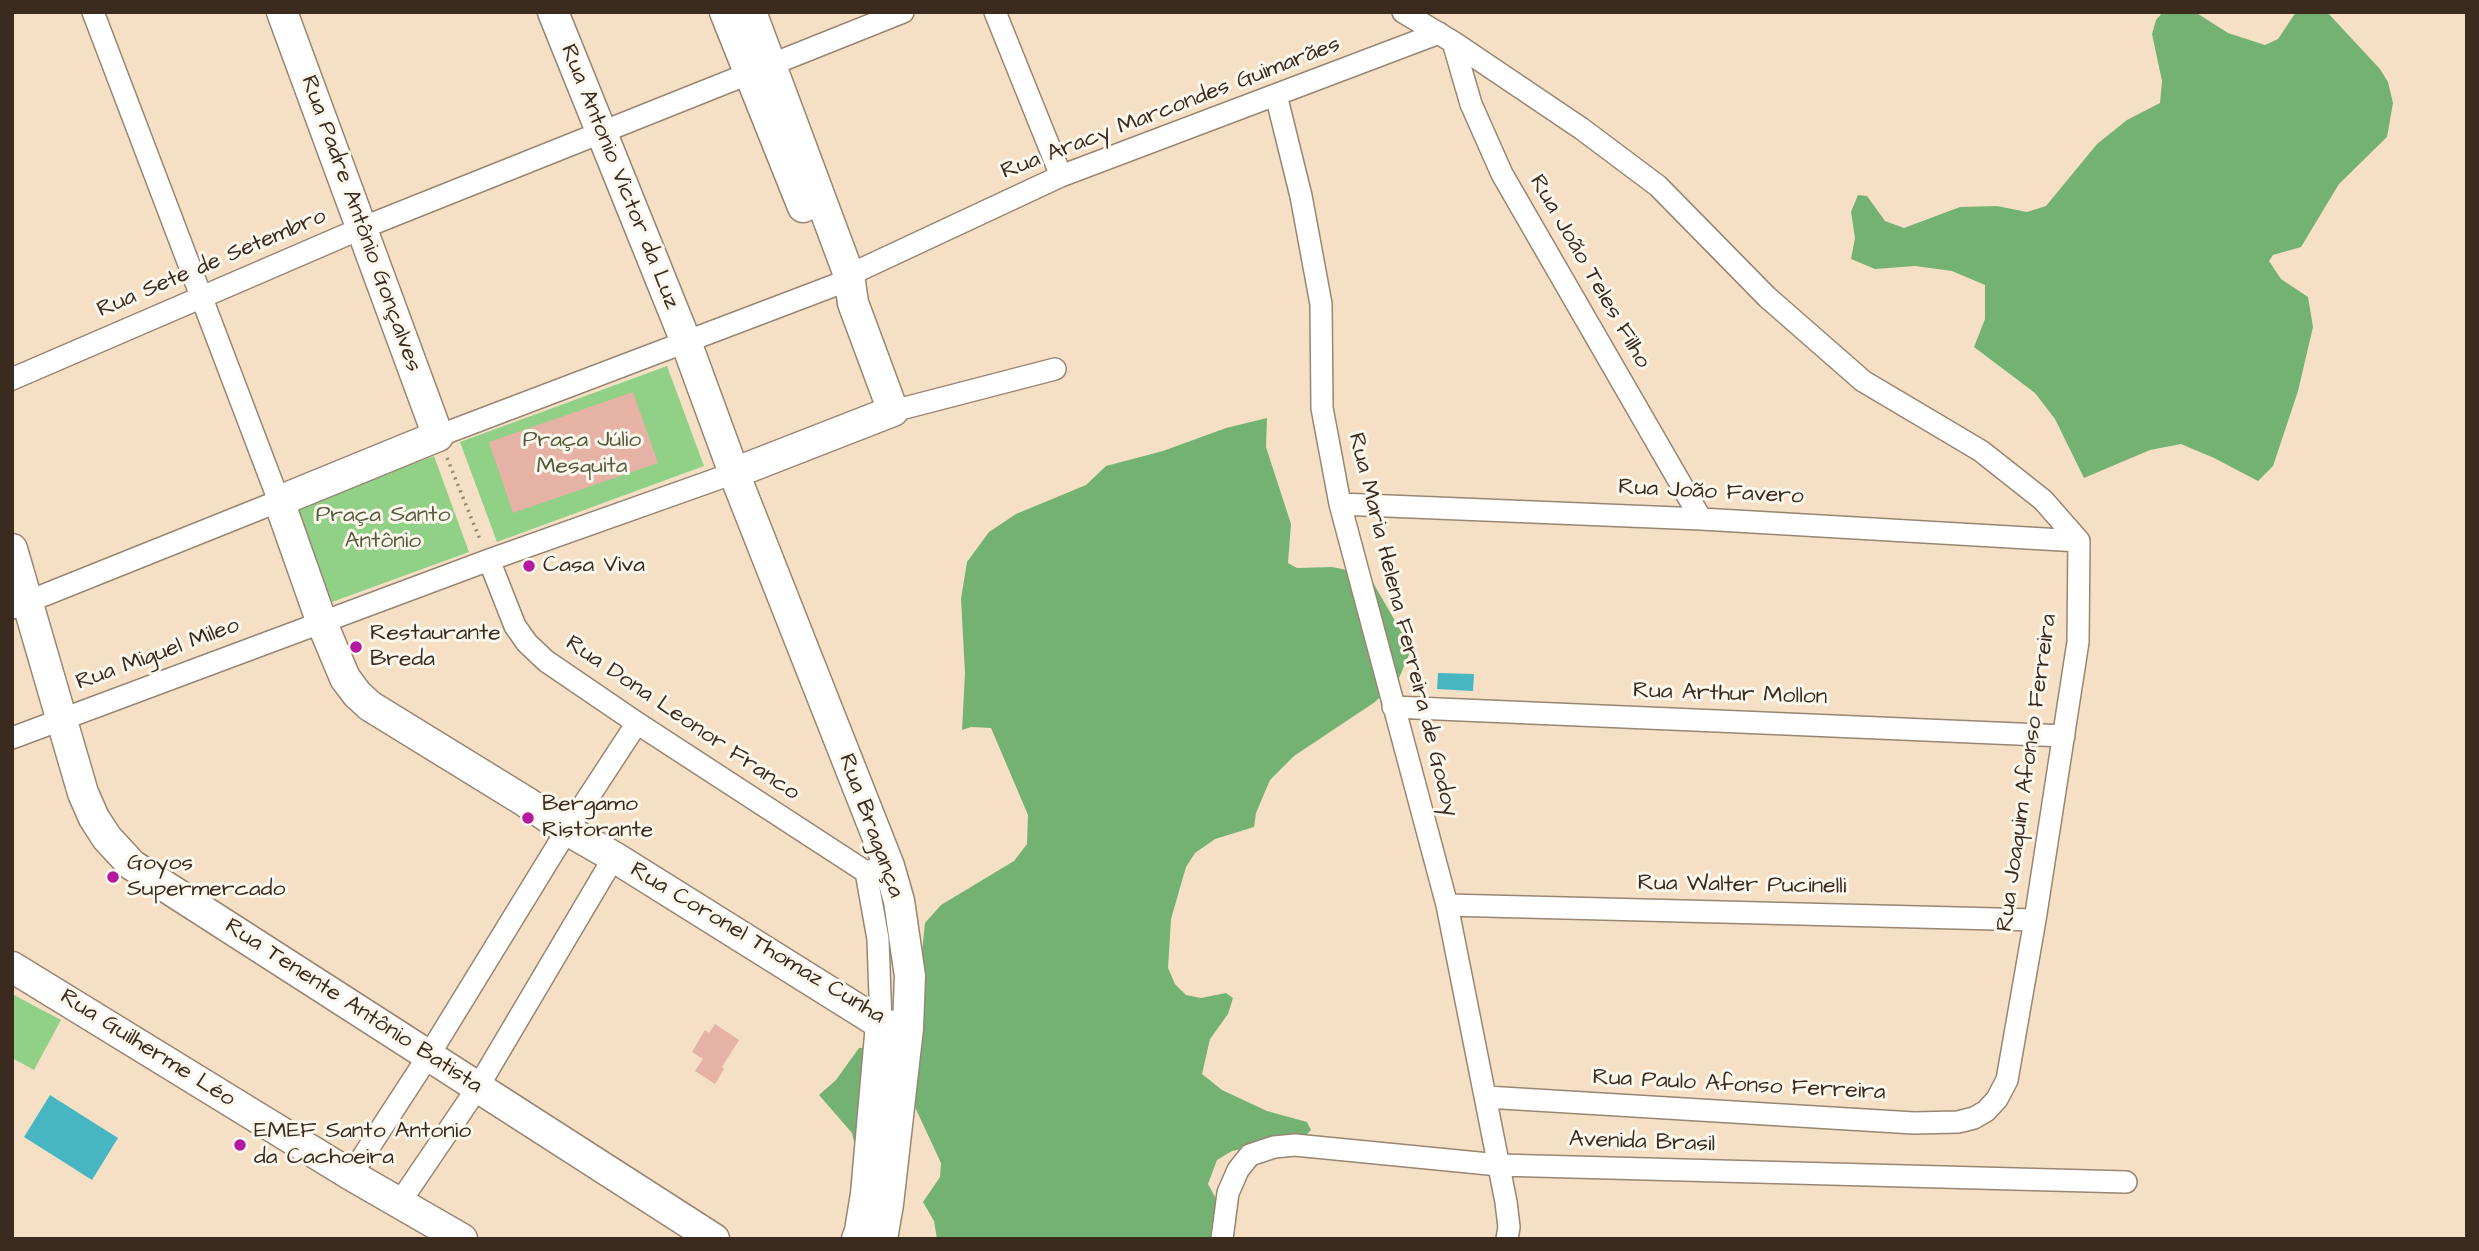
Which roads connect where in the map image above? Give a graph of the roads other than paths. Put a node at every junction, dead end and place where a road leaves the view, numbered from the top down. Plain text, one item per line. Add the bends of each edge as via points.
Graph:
1 (93, 12) edge
2 (282, 12) edge
3 (553, 12) edge
4 (725, 12) edge
5 (751, 12) edge
6 (903, 12) edge
7 (995, 12) edge
8 (1403, 12) edge
9 (1446, 37) junction
10 (760, 70) junction
11 (1276, 95) junction
12 (601, 133) junction
13 (1061, 176) junction
14 (362, 228) junction
15 (847, 287) junction
16 (201, 298) junction
17 (686, 342) junction
18 (1055, 369) dead end
19 (12, 379) edge
20 (893, 411) junction
21 (438, 436) junction
22 (734, 473) junction
23 (279, 501) junction
24 (1340, 504) junction
25 (1701, 519) junction
26 (2079, 541) junction
27 (12, 549) edge
28 (489, 560) junction
29 (20, 605) edge
30 (322, 623) junction
31 (1393, 707) junction
32 (60, 719) junction
33 (637, 723) junction
34 (2064, 736) junction
35 (12, 738) edge
36 (567, 830) junction
37 (614, 857) junction
38 (877, 869) junction
39 (1447, 905) junction
40 (2035, 920) junction
41 (12, 967) edge
42 (894, 1026) junction
43 (429, 1055) junction
44 (478, 1087) junction
45 (1486, 1097) junction
46 (1986, 1111) joint
47 (1499, 1165) junction
48 (351, 1175) junction
49 (2126, 1182) dead end
50 (400, 1202) junction
51 (461, 1239) edge
52 (714, 1239) edge
53 (857, 1239) edge
54 (882, 1239) edge
55 (1222, 1239) edge
56 (1507, 1239) edge

1 - 16 street
2 - 14 street, Rua Padre Antônio Gonçalves
3 - 12 street, Rua Antonio Victor da Luz
4 - 10 street
5 - 10 street
6 - 10 street, Rua Sete de Setembro
7 - 13 street
8 - 9 street
9 - 11 street, Rua Aracy Marcondes Guimarães
9 - 25 street, Rua João Teles Filho via 1503,174
9 - 26 street via 1658,186 1767,297 1863,381 1981,452 2043,500
10 - 12 street, Rua Sete de Setembro
10 - 15 street
11 - 13 street, Rua Aracy Marcondes Guimarães
11 - 24 street, Rua Maria Helena Ferreira de Godoy via 1321,304 1322,408
12 - 14 street, Rua Sete de Setembro
12 - 17 street, Rua Antonio Victor da Luz
13 - 15 street, Rua Aracy Marcondes Guimarães
14 - 16 street, Rua Sete de Setembro
14 - 21 street, Rua Padre Antônio Gonçalves
15 - 17 street, Rua Aracy Marcondes Guimarães
15 - 20 street
16 - 19 street, Rua Sete de Setembro
16 - 23 street
17 - 21 street
17 - 22 street
18 - 20 street
20 - 22 street
21 - 23 street
22 - 28 street
22 - 38 street, Rua Bragança
23 - 29 street
23 - 30 street
24 - 25 street, Rua João Favero
24 - 31 street, Rua Maria Helena Ferreira de Godoy
25 - 26 street, Rua João Favero
26 - 34 street, Rua Joaquim Afonso Ferreira via 2078,642
27 - 29 street, Rua Tenente Antônio Batista
28 - 30 street
28 - 33 street, Rua Dona Leonor Franco via 515,626 527,643
29 - 32 street, Rua Tenente Antônio Batista
30 - 32 street, Rua Miguel Mileo
30 - 36 street, Rua Coronel Thomaz Cunha via 345,678 370,706
31 - 34 street, Rua Arthur Mollon
31 - 39 street, Rua Maria Helena Ferreira de Godoy
32 - 35 street, Rua Miguel Mileo
32 - 43 street, Rua Tenente Antônio Batista via 94,818 132,865
33 - 36 street
33 - 38 street, Rua Dona Leonor Franco
34 - 40 street, Rua Joaquim Afonso Ferreira
36 - 37 street, Rua Coronel Thomaz Cunha
36 - 43 street
37 - 42 street, Rua Coronel Thomaz Cunha
37 - 44 street
38 - 42 street, Rua Bragança via 906,942 910,976
39 - 40 street, Rua Walter Pucinelli
39 - 45 street, Rua Maria Helena Ferreira de Godoy
40 - 46 street, Rua Joaquim Afonso Ferreira via 2007,1080
41 - 48 street, Rua Guilherme Léo
42 - 53 street, Rua Bragança
42 - 54 street, Rua Bragança
43 - 44 street, Rua Tenente Antônio Batista
43 - 48 street
44 - 50 street
44 - 52 street, Rua Tenente Antônio Batista
45 - 46 street, Rua Paulo Afonso Ferreira via 1914,1123 1958,1122
45 - 47 street, Rua Maria Helena Ferreira de Godoy
47 - 49 street, Avenida Brasil
47 - 55 street, Avenida Brasil via 1324,1146 1274,1147 1250,1155 1238,1170 1228,1193
47 - 56 street, Rua Maria Helena Ferreira de Godoy
48 - 50 street, Rua Guilherme Léo
50 - 51 street, Rua Guilherme Léo

